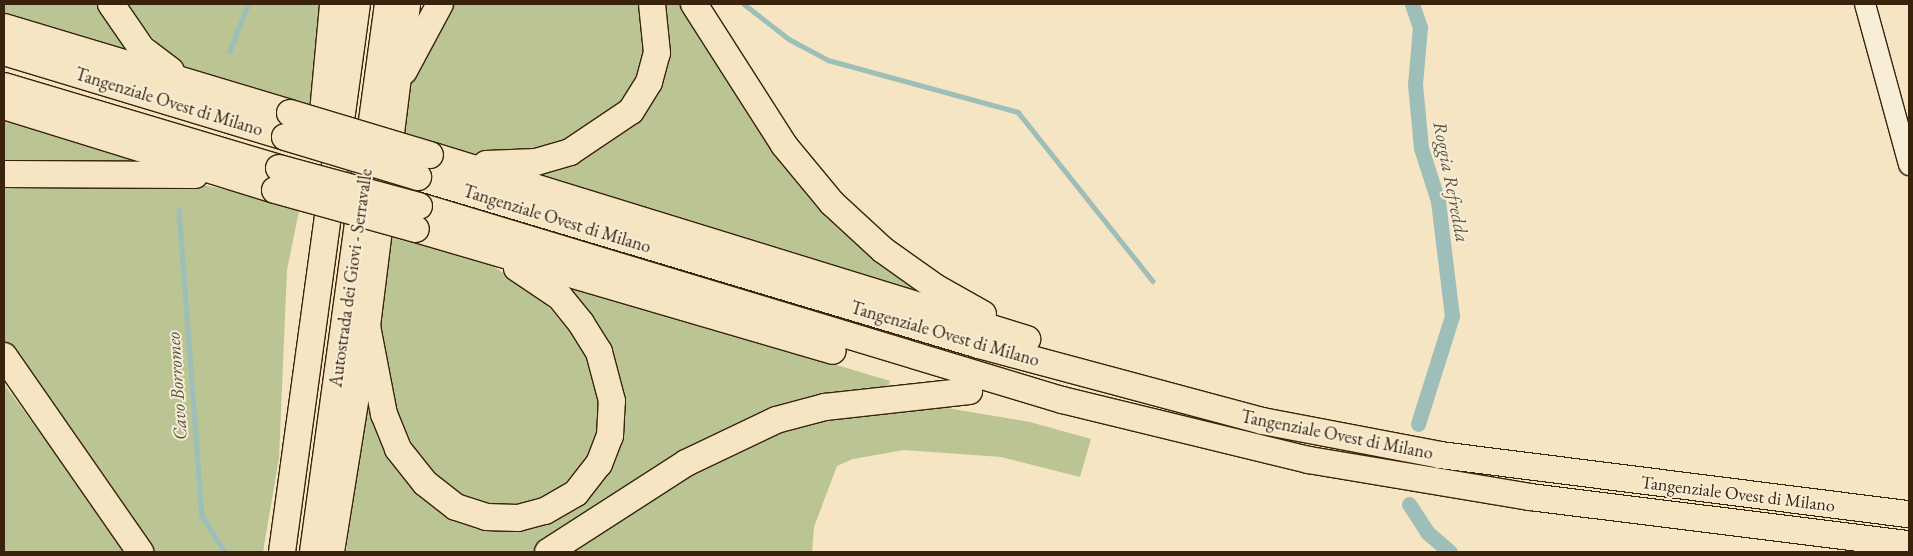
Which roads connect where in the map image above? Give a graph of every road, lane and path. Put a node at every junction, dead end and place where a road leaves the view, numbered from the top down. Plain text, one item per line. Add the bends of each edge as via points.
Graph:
1 (112, 4) edge
2 (333, 4) edge
3 (357, 4) edge
4 (388, 4) edge
5 (407, 4) edge
6 (440, 4) edge
7 (652, 4) edge
8 (694, 4) edge
9 (1865, 4) edge
10 (4, 27) edge
11 (4, 52) edge
12 (397, 84) junction
13 (4, 86) edge
14 (198, 86) junction
15 (4, 106) edge
16 (287, 125) junction
17 (431, 164) junction
18 (1909, 165) edge
19 (4, 174) edge
20 (223, 175) junction
21 (277, 179) junction
22 (418, 218) junction
23 (483, 250) junction
24 (367, 326) junction
25 (1027, 339) junction
26 (4, 356) edge
27 (305, 386) junction
28 (1129, 388) junction
29 (969, 391) junction
30 (1101, 410) junction
31 (1909, 514) edge
32 (1909, 544) edge
33 (140, 552) edge
34 (282, 552) edge
35 (313, 552) edge
36 (331, 552) edge
37 (548, 552) edge

1 - 14 highway via 142,49
2 - 27 highway via 305,283
3 - 27 highway, Autostrada dei Giovi - Serravalle
4 - 35 highway, Autostrada dei Giovi - Serravalle
5 - 12 highway
6 - 12 highway
7 - 17 highway via 658,36 654,68 642,97 614,125 570,152 536,162
8 - 25 highway via 784,145 832,203 883,250 935,287
9 - 18 street
10 - 14 highway
11 - 16 highway, Tangenziale Ovest di Milano
12 - 24 highway
13 - 21 highway, Tangenziale Ovest di Milano
14 - 16 highway
15 - 20 highway
16 - 17 highway, Tangenziale Ovest di Milano, bridge
17 - 25 highway
17 - 28 highway, Tangenziale Ovest di Milano
19 - 20 highway
20 - 21 highway
21 - 22 highway, Tangenziale Ovest di Milano, bridge
22 - 23 highway
22 - 30 highway, Tangenziale Ovest di Milano
23 - 24 highway via 534,277 560,297 594,345 608,380 613,415 606,449 588,480 564,502 531,516 494,518 464,511 432,491 398,449 384,414
23 - 29 highway
24 - 36 highway
25 - 28 highway
26 - 33 highway
27 - 34 highway, Autostrada dei Giovi - Serravalle
28 - 31 highway, Tangenziale Ovest di Milano via 1262,421 1440,455
29 - 30 highway
29 - 37 highway via 825,407 776,420 686,463
30 - 32 highway, Tangenziale Ovest di Milano via 1309,460 1444,485

